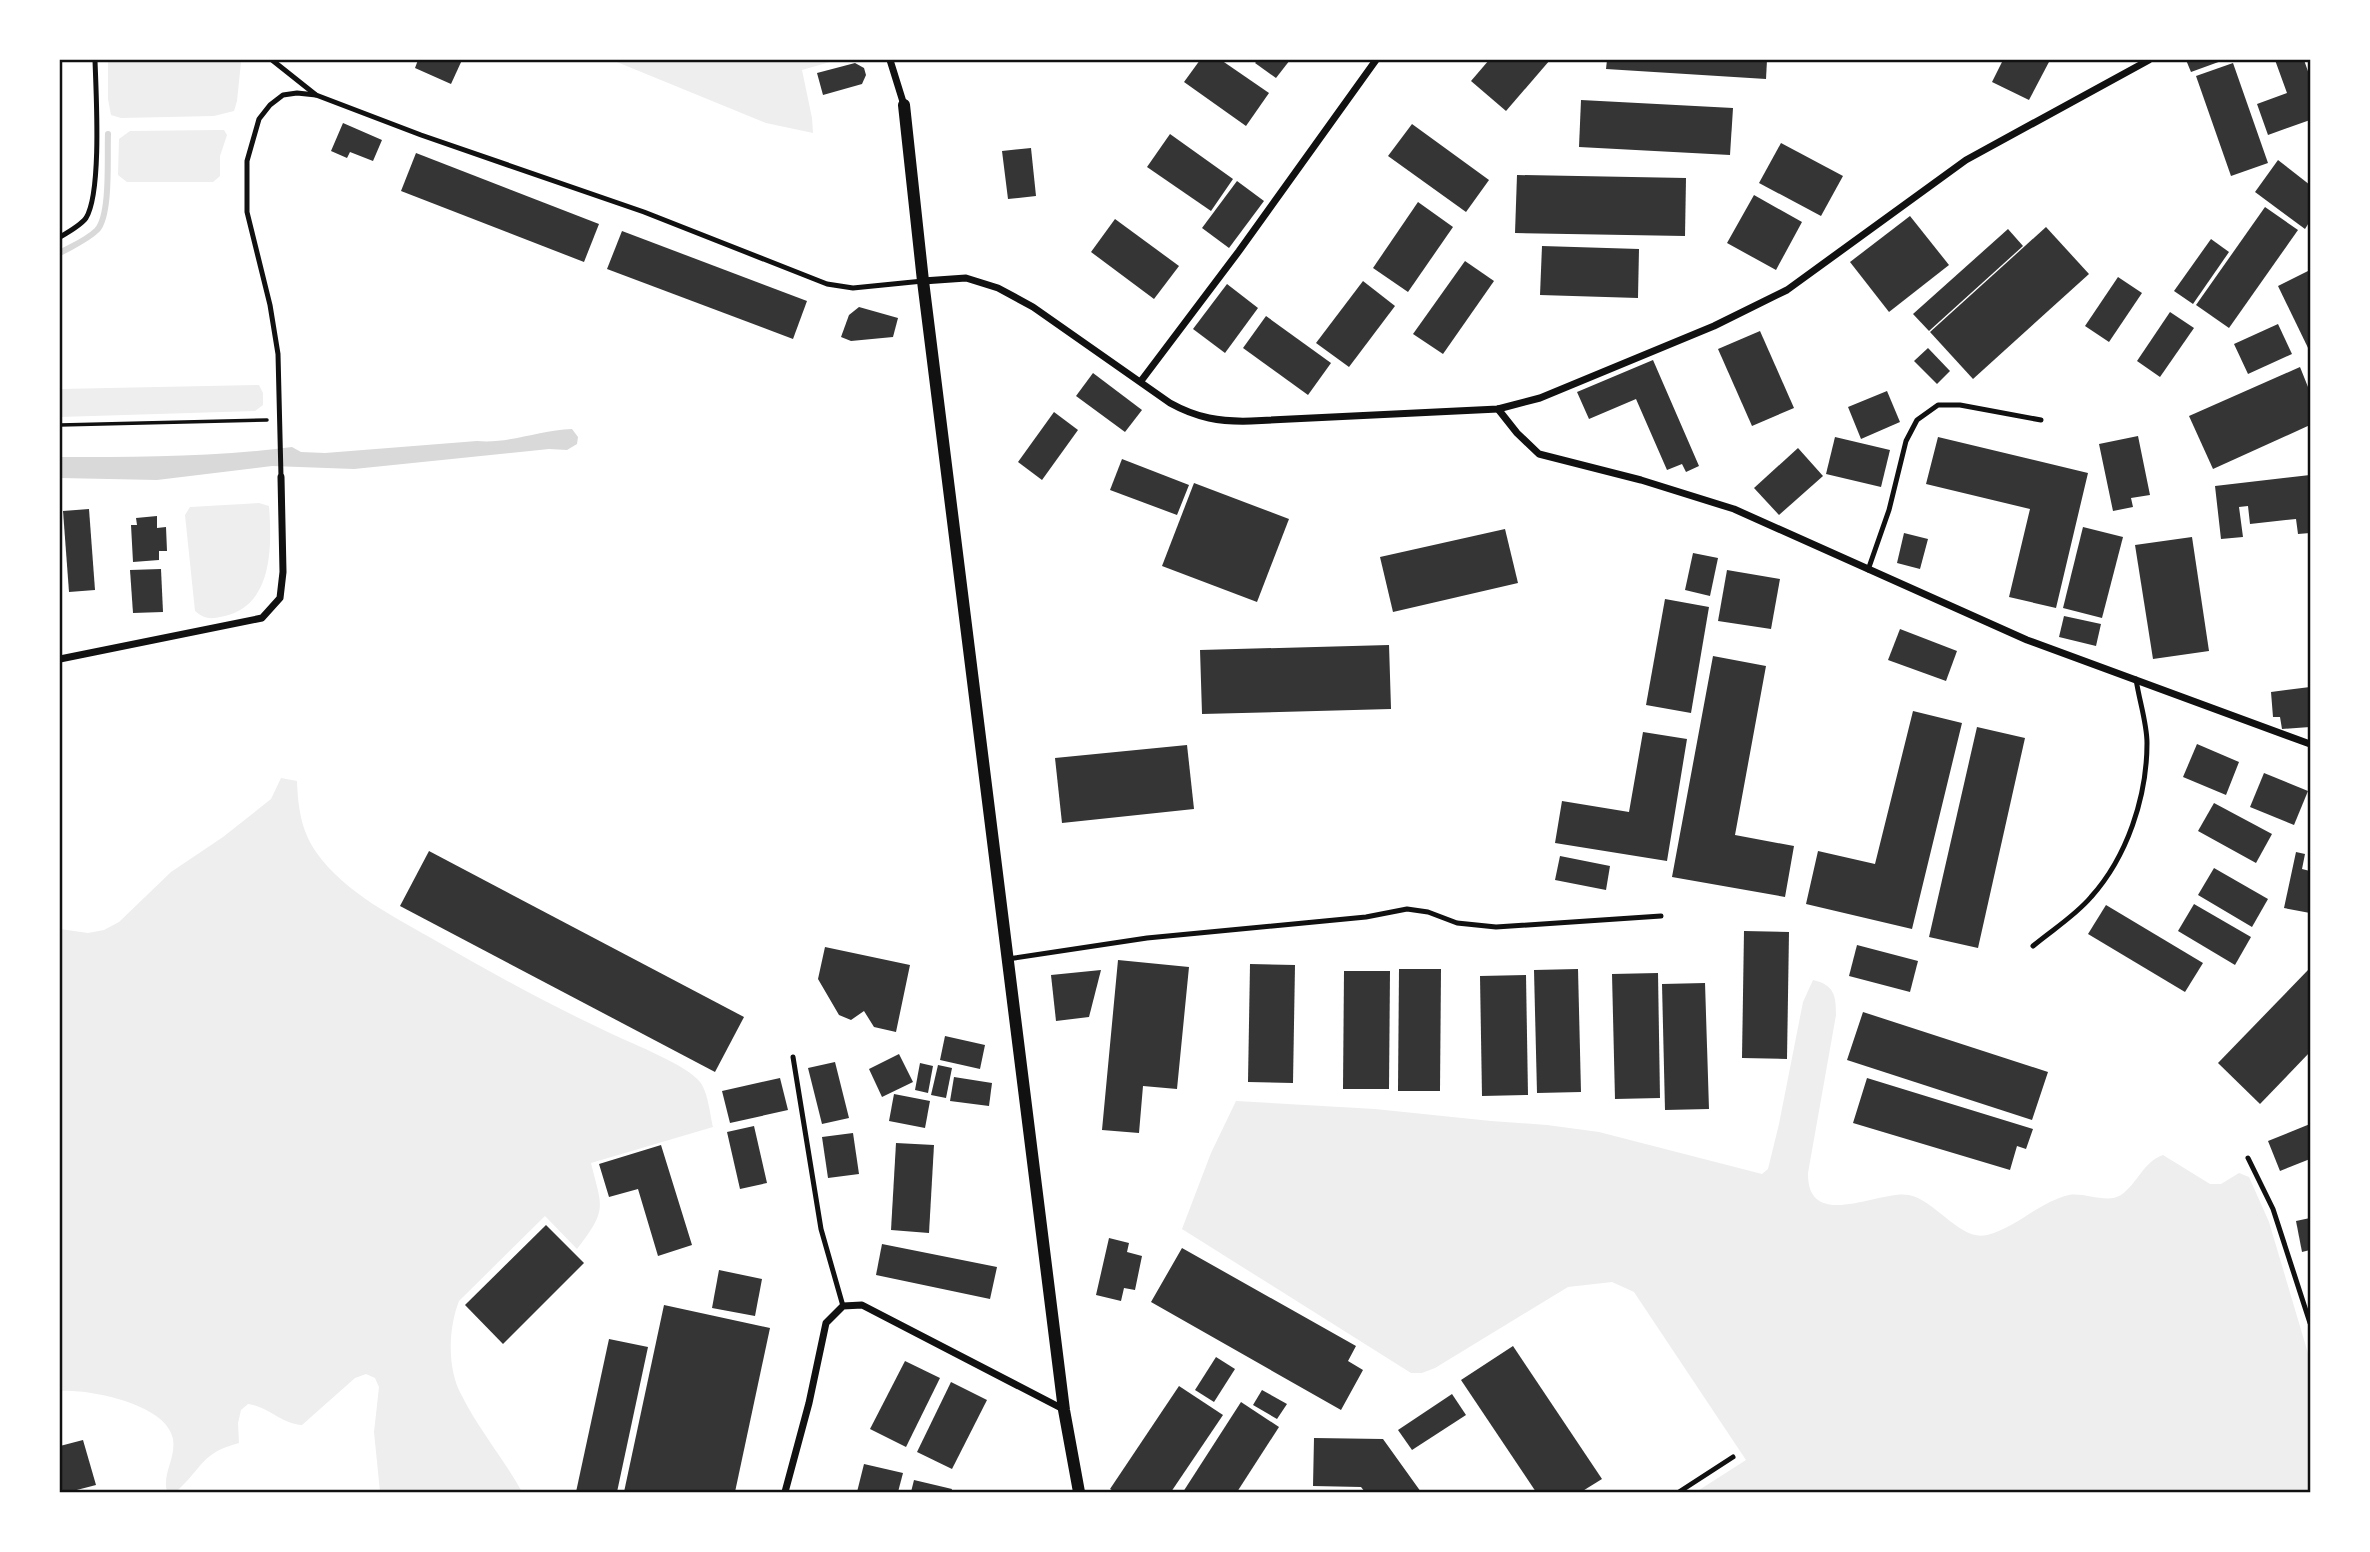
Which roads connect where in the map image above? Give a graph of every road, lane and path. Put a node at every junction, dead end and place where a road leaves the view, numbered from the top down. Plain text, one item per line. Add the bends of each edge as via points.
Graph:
1 (95, 60) edge
2 (272, 60) edge
3 (890, 60) edge
4 (1376, 60) edge
5 (2150, 60) edge
6 (316, 95) junction
7 (904, 105) joint
8 (60, 237) edge
9 (923, 281) junction
10 (1141, 381) junction
11 (1498, 409) junction
12 (280, 419) junction
13 (2041, 420) dead end
14 (60, 425) edge
15 (281, 477) joint
16 (1868, 570) junction
17 (60, 659) edge
18 (2136, 679) junction
19 (2311, 744) edge
20 (1661, 916) dead end
21 (2033, 946) dead end
22 (1008, 959) junction
23 (793, 1057) dead end
24 (2248, 1158) dead end
25 (842, 1306) junction
26 (2311, 1323) edge
27 (1064, 1410) junction
28 (1732, 1457) dead end
29 (785, 1493) edge
30 (1079, 1493) edge
31 (1679, 1493) edge

1 - 8 lane via 92,194 86,218
2 - 6 lane
3 - 7 street
4 - 10 street
5 - 11 street via 1966,160 1787,290 1714,326 1540,398
6 - 9 lane via 644,212 827,284 853,288
6 - 12 lane via 283,95 270,105 260,118 247,161 247,212 274,325
7 - 9 street
9 - 10 street via 965,278 998,288
9 - 22 street
10 - 11 street via 1187,413 1226,422
11 - 16 street via 1539,454 1734,509
12 - 14 path
12 - 15 lane
13 - 16 lane via 1938,405 1917,420 1906,441
15 - 17 street via 280,598 262,618
16 - 18 street via 2027,640
18 - 19 street
18 - 21 lane via 2147,742 2143,785 2132,824 2118,859 2091,898
20 - 22 lane via 1496,927 1457,923 1407,909 1147,938
22 - 27 street
23 - 25 lane via 821,1229
24 - 26 lane via 2273,1209
25 - 27 street via 862,1305
25 - 29 street via 826,1323
27 - 30 street
28 - 31 lane

